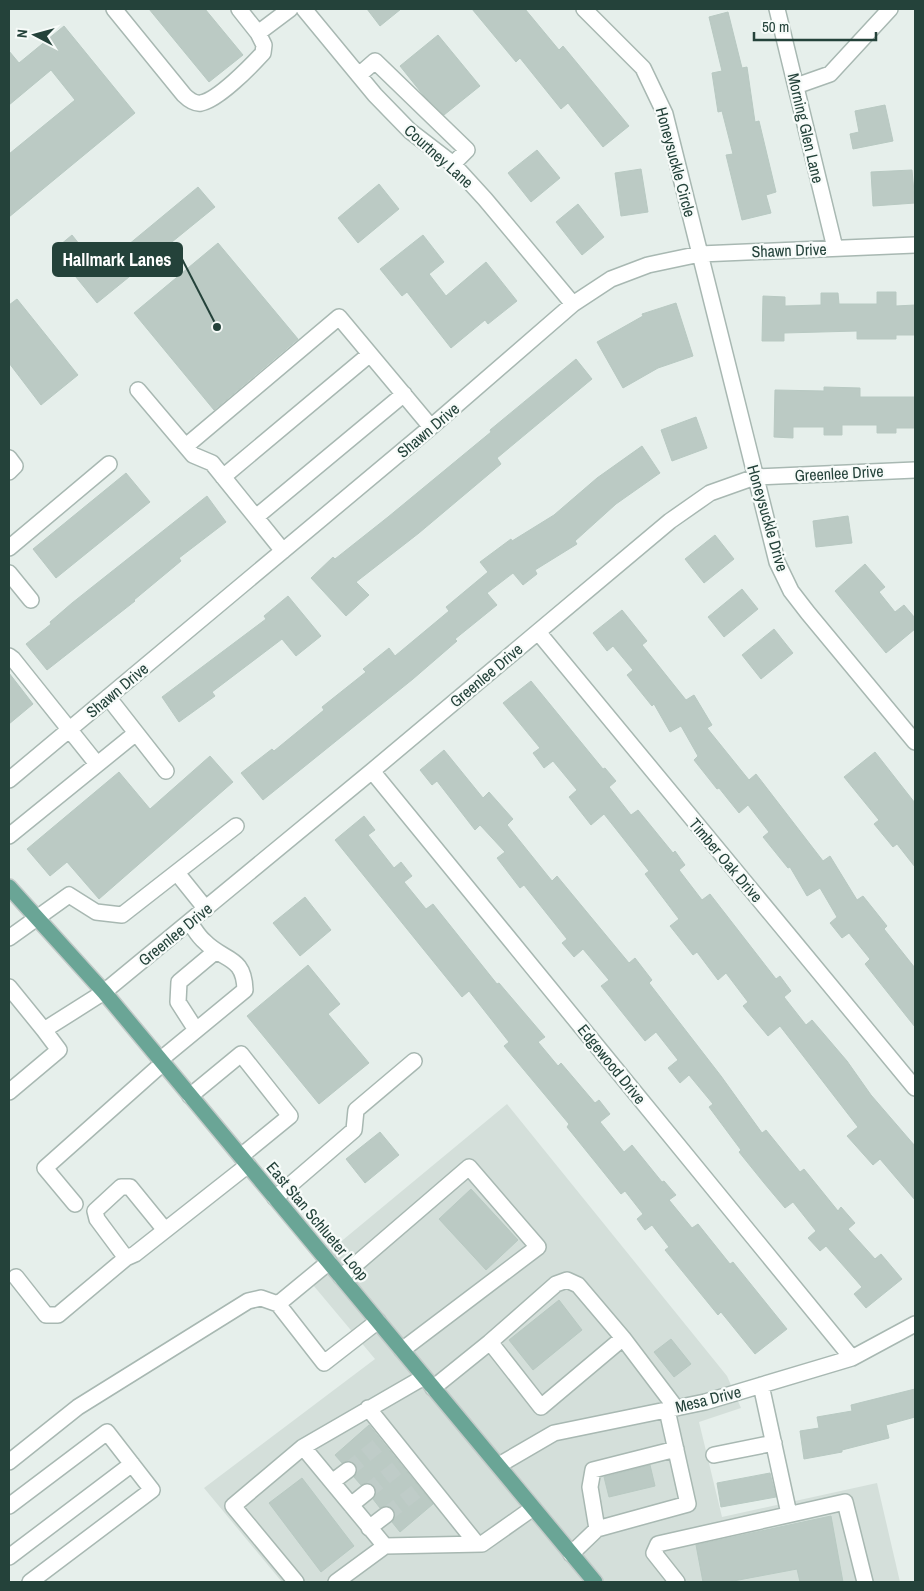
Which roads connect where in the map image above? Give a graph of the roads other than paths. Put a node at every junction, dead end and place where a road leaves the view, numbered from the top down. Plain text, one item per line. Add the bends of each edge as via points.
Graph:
1 (114, 9) edge
2 (239, 9) edge
3 (290, 9) edge
4 (304, 9) edge
5 (584, 9) edge
6 (777, 9) edge
7 (890, 9) edge
8 (258, 32) junction
9 (359, 75) junction
10 (796, 86) junction
11 (453, 164) junction
12 (915, 245) edge
13 (835, 248) junction
14 (700, 254) junction
15 (573, 304) junction
16 (370, 354) junction
17 (138, 390) dead end
18 (404, 394) junction
19 (431, 427) junction
20 (186, 446) junction
21 (9, 458) edge
22 (109, 464) dead end
23 (915, 470) edge
24 (9, 472) edge
25 (223, 477) junction
26 (755, 478) junction
27 (256, 517) junction
28 (12, 539) edge
29 (283, 551) junction
30 (9, 573) edge
31 (31, 600) dead end
32 (538, 632) junction
33 (9, 656) edge
34 (108, 697) junction
35 (69, 730) junction
36 (136, 733) junction
37 (915, 742) edge
38 (97, 764) junction
39 (166, 771) dead end
40 (372, 771) junction
41 (11, 773) edge
42 (236, 826) dead end
43 (9, 836) edge
44 (177, 874) junction
45 (9, 887) edge
46 (206, 909) junction
47 (36, 918) junction
48 (190, 922) junction
49 (9, 938) edge
50 (216, 951) junction
51 (9, 987) edge
52 (104, 992) junction
53 (44, 1030) junction
54 (196, 1030) junction
55 (414, 1061) dead end
56 (161, 1062) junction
57 (915, 1088) edge
58 (9, 1092) edge
59 (190, 1096) junction
60 (244, 1161) junction
61 (275, 1198) junction
62 (75, 1204) dead end
63 (165, 1230) junction
64 (126, 1258) junction
65 (329, 1262) junction
66 (16, 1277) dead end
67 (341, 1277) junction
68 (278, 1304) junction
69 (378, 1321) junction
70 (915, 1324) edge
71 (623, 1338) junction
72 (490, 1342) junction
73 (402, 1350) junction
74 (852, 1358) junction
75 (429, 1382) junction
76 (761, 1385) junction
77 (368, 1408) junction
78 (672, 1409) junction
79 (774, 1443) junction
80 (303, 1447) junction
81 (676, 1449) junction
82 (714, 1455) dead end
83 (9, 1462) edge
84 (132, 1464) junction
85 (499, 1465) junction
86 (348, 1470) tunnel mouth
87 (332, 1482) junction
88 (367, 1492) tunnel mouth
89 (351, 1505) junction
90 (9, 1506) edge
91 (533, 1508) junction
92 (789, 1514) junction
93 (386, 1515) tunnel mouth
94 (369, 1528) junction
95 (597, 1529) junction
96 (477, 1544) junction
97 (385, 1546) junction
98 (571, 1554) junction
99 (9, 1557) edge
100 (30, 1582) edge
101 (296, 1582) edge
102 (336, 1582) edge
103 (595, 1582) edge
104 (677, 1582) edge
105 (864, 1582) edge

1 - 8 street via 184,95 198,103 212,99 263,53 264,45
2 - 8 street
3 - 8 street
4 - 9 street, Courtney Lane
5 - 14 street, Honeysuckle Circle via 643,68 657,94 665,114
6 - 10 street, Morning Glen Lane
7 - 10 street via 830,74
9 - 11 street, Courtney Lane via 410,131
9 - 11 street via 375,61 391,76 467,150
10 - 13 street, Morning Glen Lane
11 - 15 street, Courtney Lane
12 - 13 street, Shawn Drive
13 - 14 street, Shawn Drive
14 - 15 street, Shawn Drive via 648,265 612,279
14 - 26 street, Honeysuckle Drive
15 - 19 street, Shawn Drive
16 - 18 street
16 - 20 street via 340,317
16 - 25 street
17 - 20 street
18 - 19 street
18 - 27 street
19 - 29 street, Shawn Drive
20 - 25 street via 193,455 212,463
21 - 24 street via 15,466
22 - 28 street
23 - 26 street, Greenlee Drive
25 - 27 street
26 - 32 street, Greenlee Drive via 710,493 670,521
26 - 37 street, Honeysuckle Drive via 777,562 791,591
27 - 29 street
29 - 34 street, Shawn Drive
30 - 31 street
32 - 40 street, Greenlee Drive
32 - 57 street, Timber Oak Drive
33 - 35 street
34 - 35 street, Shawn Drive
34 - 36 street
35 - 38 street
35 - 41 street, Shawn Drive
36 - 38 street
36 - 39 street
38 - 43 street
40 - 46 street, Greenlee Drive
40 - 74 street, Edgewood Drive
42 - 44 street
44 - 46 street
44 - 47 street via 122,915 96,912 69,895
45 - 47 main road, East Stan Schlueter Loop
46 - 48 street, Greenlee Drive
47 - 49 street
47 - 52 main road, East Stan Schlueter Loop
48 - 50 street via 203,941
48 - 52 street, Greenlee Drive
50 - 54 street via 179,982 178,1002
50 - 54 street via 239,965 244,975 245,990
51 - 53 street
52 - 53 street, Greenlee Drive
52 - 56 main road, East Stan Schlueter Loop
53 - 58 street via 59,1050
54 - 56 street
55 - 61 street via 356,1110 354,1130
56 - 59 main road, East Stan Schlueter Loop
56 - 62 street via 45,1168
59 - 60 main road, East Stan Schlueter Loop
59 - 60 street via 241,1054 290,1116
60 - 61 main road, East Stan Schlueter Loop
60 - 63 street
61 - 65 main road, East Stan Schlueter Loop
63 - 64 street
63 - 64 street via 130,1187 121,1187 95,1211 97,1220
64 - 66 street via 58,1315 46,1315
65 - 67 main road, East Stan Schlueter Loop
65 - 68 street
67 - 69 main road, East Stan Schlueter Loop
67 - 73 street via 469,1167 538,1247
68 - 69 street via 324,1363
68 - 83 street via 261,1298 248,1301 78,1408
69 - 73 main road, East Stan Schlueter Loop
70 - 74 street, Mesa Drive
71 - 72 street via 578,1285 567,1280 556,1284
71 - 72 street via 542,1407
71 - 78 street
72 - 75 street
73 - 75 main road, East Stan Schlueter Loop
74 - 76 street, Mesa Drive
75 - 77 street
75 - 85 main road, East Stan Schlueter Loop
76 - 78 street, Mesa Drive
76 - 79 street
77 - 80 street
77 - 96 street via 386,1439
78 - 81 street
78 - 85 street, Mesa Drive via 554,1433
79 - 82 street
79 - 92 street
80 - 87 street
80 - 101 street via 233,1506
81 - 95 street via 593,1470 590,1486
81 - 95 street via 688,1504
84 - 90 street via 107,1432
84 - 99 street
84 - 100 street via 152,1490
85 - 91 main road, East Stan Schlueter Loop
86 - 87 street
87 - 89 street
88 - 89 street
89 - 94 street
91 - 96 street via 482,1544
91 - 98 main road, East Stan Schlueter Loop
92 - 104 street via 658,1544 654,1553
92 - 105 street via 845,1502
93 - 94 street
94 - 97 street
95 - 98 street
96 - 97 street
97 - 102 street
98 - 103 main road, East Stan Schlueter Loop

